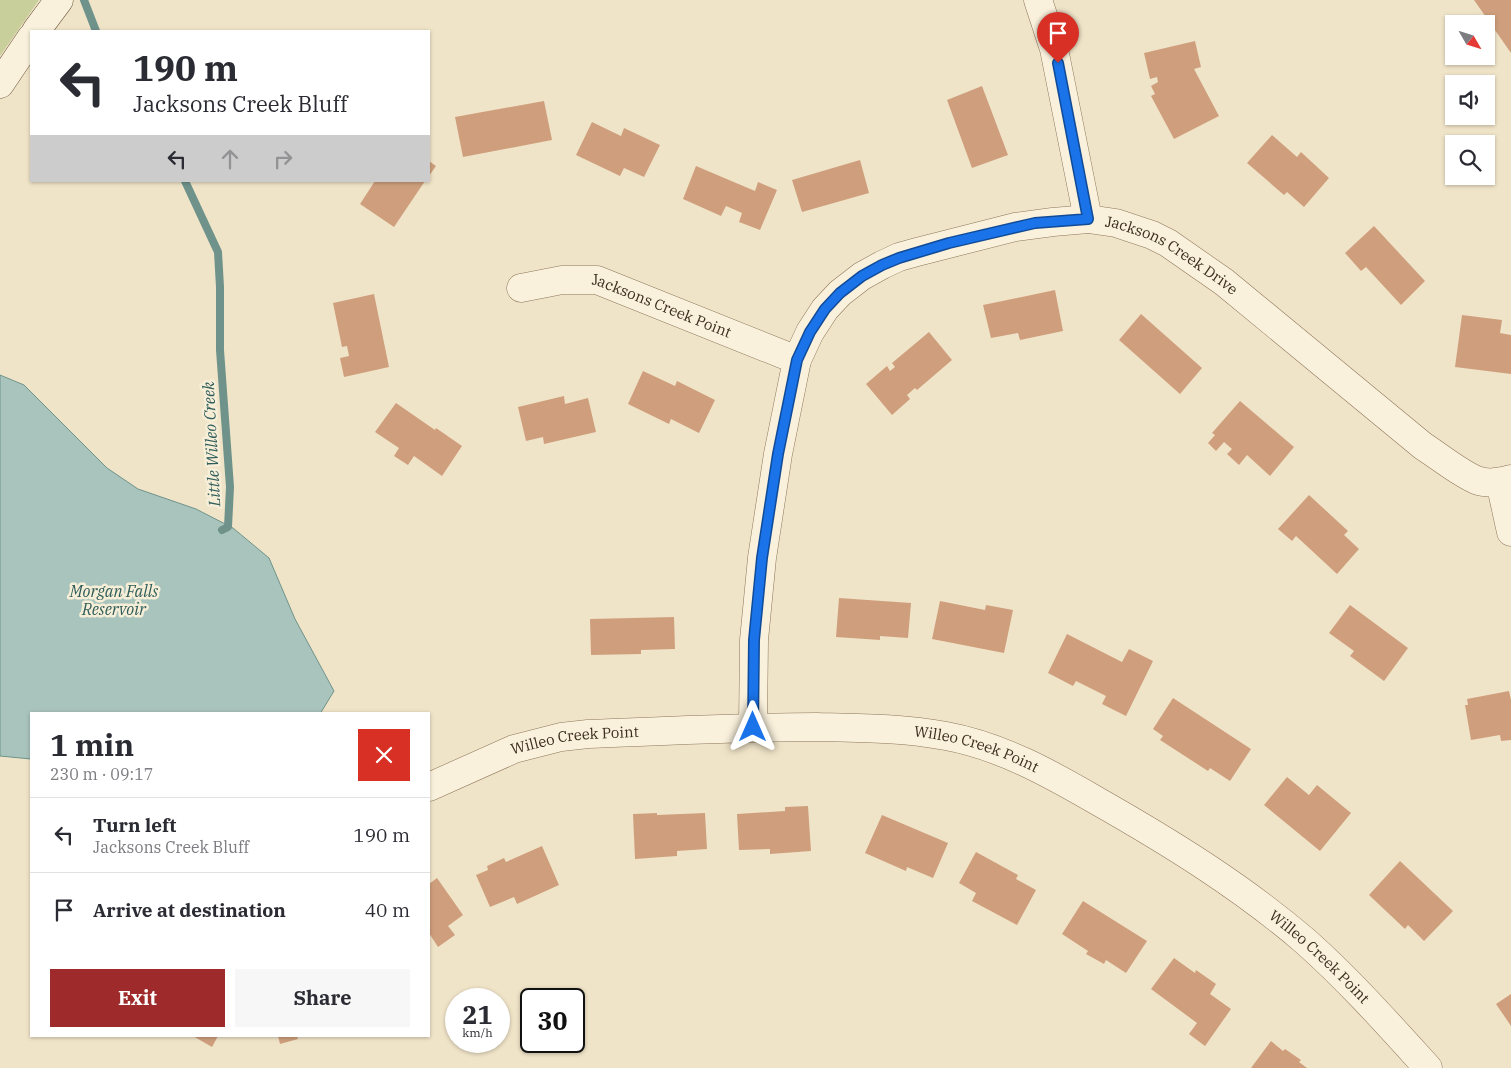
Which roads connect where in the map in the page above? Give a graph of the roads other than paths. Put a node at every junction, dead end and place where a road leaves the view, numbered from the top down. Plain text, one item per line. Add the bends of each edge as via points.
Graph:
1 (1038, 0) edge
2 (56, 4) edge
3 (37, 30) edge
4 (30, 39) edge
5 (0, 84) edge
6 (1088, 219) junction
7 (521, 288) dead end
8 (797, 360) junction
9 (1505, 481) edge
10 (1511, 532) edge
11 (753, 727) junction
12 (430, 788) edge
13 (1428, 1068) edge

1 - 6 street via 1054,49
2 - 3 street
4 - 5 street
6 - 8 street, Jacksons Creek Drive via 1015,227 917,252 882,265 862,276 825,309
6 - 9 street, Jacksons Creek Drive via 1133,228 1168,243 1224,282 1423,446 1478,480
7 - 8 street, Jacksons Creek Point via 562,280 597,280
8 - 11 street, Jacksons Creek Drive via 762,558 754,640
9 - 10 street
11 - 12 street, Willeo Creek Point via 561,737 514,749
11 - 13 street, Willeo Creek Point via 914,730 983,745 1048,773 1171,844 1272,914 1365,999

